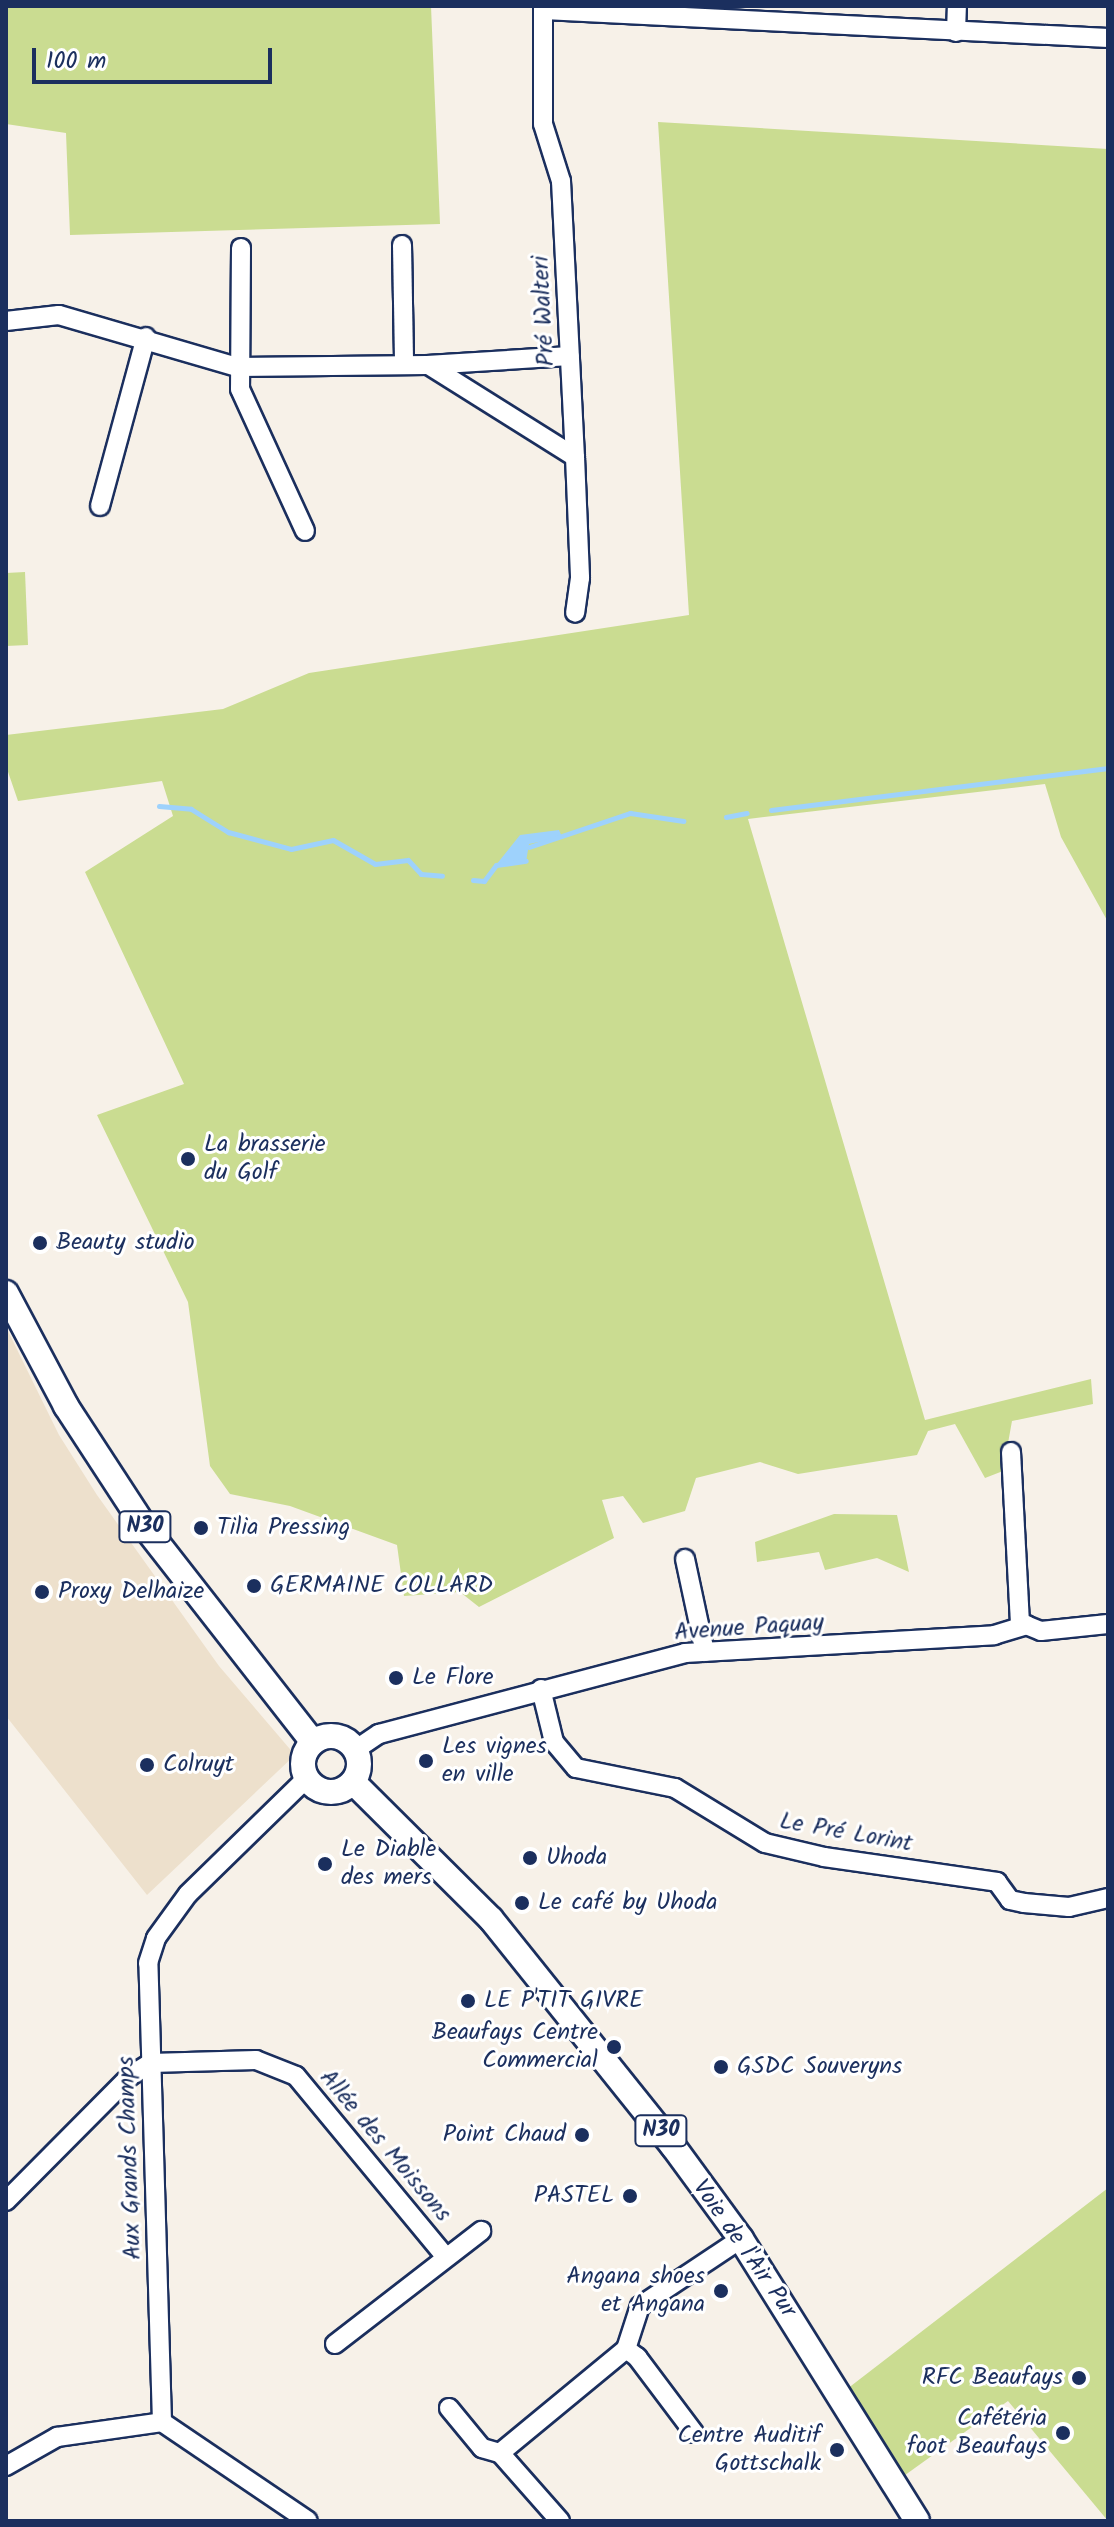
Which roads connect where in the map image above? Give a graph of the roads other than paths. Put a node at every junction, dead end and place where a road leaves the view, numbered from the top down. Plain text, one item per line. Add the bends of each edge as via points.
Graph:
1 (957, 6) edge
2 (544, 8) edge
3 (740, 12) edge
4 (956, 32) junction
5 (1108, 38) edge
6 (402, 245) dead end
7 (241, 248) dead end
8 (6, 321) edge
9 (146, 337) junction
10 (570, 356) junction
11 (404, 364) junction
12 (427, 365) junction
13 (237, 367) junction
14 (575, 457) junction
15 (100, 506) dead end
16 (305, 531) dead end
17 (575, 613) dead end
18 (6, 1293) edge
19 (1011, 1452) dead end
20 (685, 1559) dead end
21 (1108, 1624) edge
22 (1020, 1626) junction
23 (705, 1652) junction
24 (541, 1689) junction
25 (313, 1742) junction
26 (355, 1750) junction
27 (306, 1779) junction
28 (353, 1782) junction
29 (1108, 1898) edge
30 (151, 2063) junction
31 (6, 2201) edge
32 (481, 2231) dead end
33 (741, 2239) junction
34 (446, 2257) junction
35 (335, 2344) dead end
36 (626, 2349) junction
37 (449, 2408) dead end
38 (162, 2422) junction
39 (694, 2433) dead end
40 (500, 2453) junction
41 (6, 2466) edge
42 (308, 2521) edge
43 (560, 2521) edge
44 (917, 2521) edge

1 - 4 street
2 - 3 street
2 - 10 street, Pré Walteri via 543,124 561,181
3 - 4 street
4 - 5 street
6 - 11 street
7 - 13 street
8 - 9 street via 59,315
9 - 13 street
9 - 15 street
10 - 12 street
10 - 14 street, Pré Walteri
11 - 12 street
11 - 13 street
12 - 14 street
13 - 16 street via 240,389
14 - 17 street, Pré Walteri via 580,578
18 - 25 main road, N30 via 66,1406 137,1516 227,1639
19 - 22 street
20 - 23 street
21 - 22 street, Avenue Paquay via 1041,1631
22 - 23 street, Avenue Paquay via 994,1635
23 - 24 street, Avenue Paquay
24 - 26 street, Avenue Paquay via 379,1734
24 - 29 street, Le Pré Lorint via 554,1742 576,1768 675,1788 765,1843 824,1857 997,1882 1010,1900 1024,1903 1069,1907
25 - 26 main road via 336,1736
25 - 27 main road via 303,1759
26 - 28 main road via 359,1766
27 - 28 main road via 329,1792
27 - 30 street, Aux Grands Champs via 188,1894 156,1938 146,1989
28 - 33 main road, Voie de l'Air Pur / N30 via 491,1919
30 - 31 street via 130,2076
30 - 34 street, Allée des Moissons via 256,2060 296,2076
30 - 38 street, Aux Grands Champs
32 - 34 street, Allée des Moissons
33 - 36 street via 640,2306
33 - 44 main road, Voie de l'Air Pur / N30
34 - 35 street, Allée des Moissons
36 - 39 street
36 - 40 street
37 - 40 street via 482,2448
38 - 41 street via 57,2437
38 - 42 street
40 - 43 street

